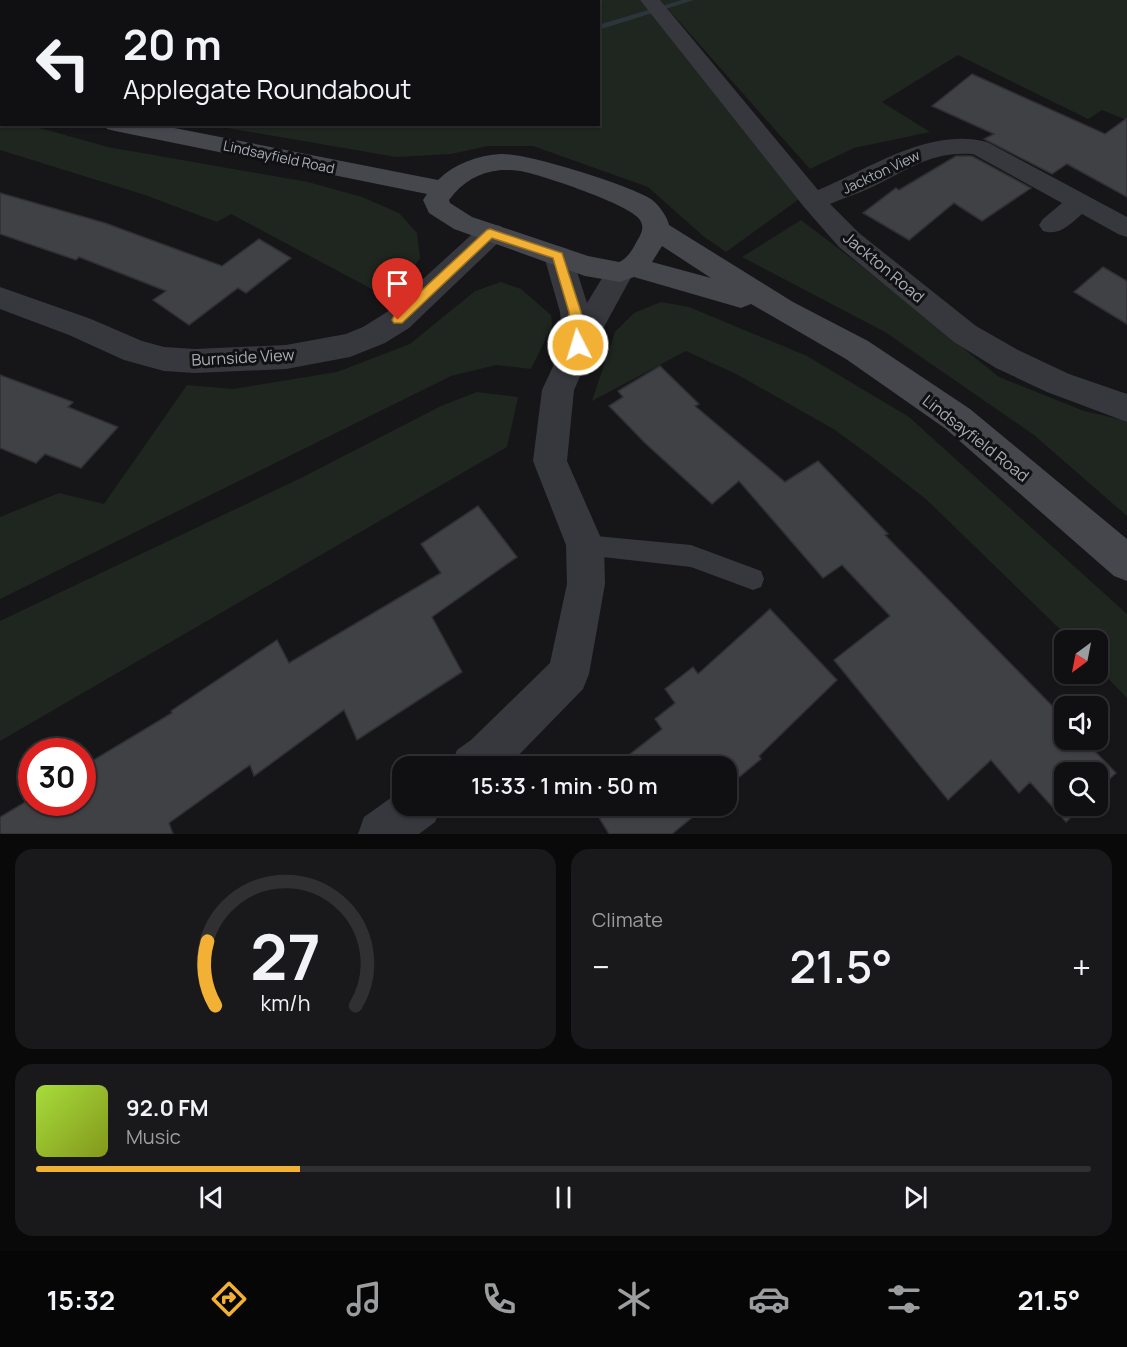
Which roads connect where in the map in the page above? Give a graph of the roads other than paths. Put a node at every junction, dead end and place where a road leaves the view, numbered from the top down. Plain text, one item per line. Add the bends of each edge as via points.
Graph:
1 (655, 7) edge
2 (125, 126) edge
3 (442, 189) junction
4 (813, 201) junction
5 (1080, 202) junction
6 (1052, 225) dead end
7 (1127, 228) edge
8 (656, 230) junction
9 (490, 233) junction
10 (558, 256) junction
11 (626, 269) junction
12 (0, 298) edge
13 (783, 310) junction
14 (578, 345) junction
15 (1127, 408) edge
16 (585, 545) junction
17 (1127, 563) edge
18 (753, 579) dead end
19 (487, 756) edge
20 (405, 816) edge
21 (381, 834) edge

1 - 4 street, Jackton Road
2 - 3 street, Lindsayfield Road
3 - 8 street via 483,163 523,163 643,206 654,219
3 - 9 street, Lindsayfield Road via 436,200 438,207 463,223
4 - 5 street, Jackton View via 922,151 964,146 995,154
4 - 15 street, Jackton Road via 849,240 965,334 1058,383
5 - 6 street
5 - 7 street, Jackton View
8 - 11 street via 646,251
8 - 13 street, Lindsayfield Road
9 - 10 street, Lindsayfield Road
9 - 12 street, Burnside View via 398,320 374,335 350,345 286,357 195,361 164,358 135,351
10 - 11 street, Lindsayfield Road via 585,266
10 - 14 street via 575,312
11 - 13 street, Lindsayfield Road via 675,277
11 - 14 street
13 - 17 street, Lindsayfield Road via 857,350 958,419
14 - 16 street via 558,390 550,461
16 - 18 lane via 691,556
16 - 19 street via 586,584 568,674
20 - 21 street

